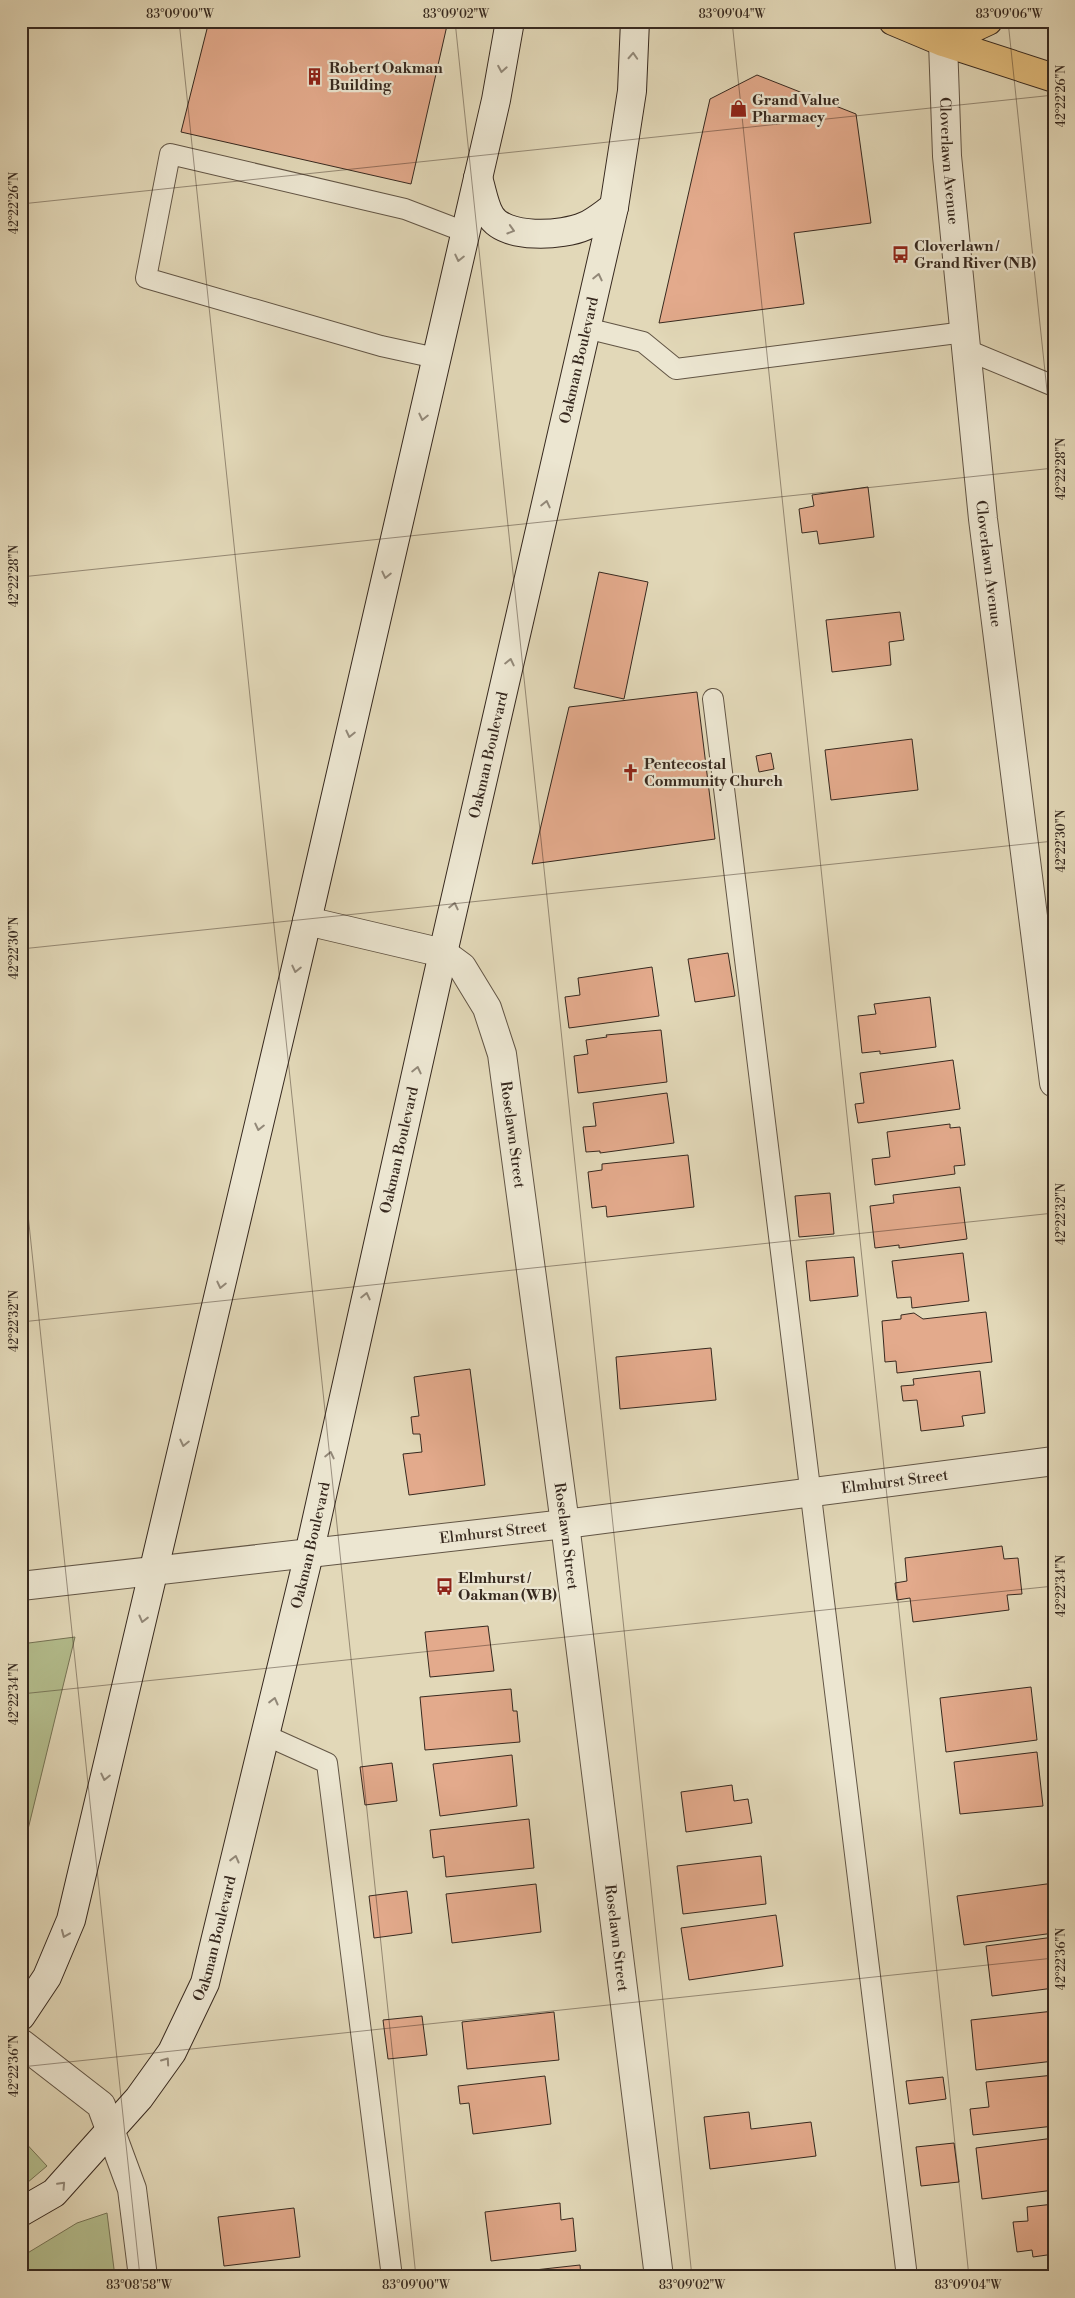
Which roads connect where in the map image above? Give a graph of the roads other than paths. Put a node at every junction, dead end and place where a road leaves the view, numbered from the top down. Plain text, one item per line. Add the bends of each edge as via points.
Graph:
1 (510, 21) edge
2 (635, 21) edge
3 (893, 21) edge
4 (960, 21) edge
5 (988, 21) edge
6 (943, 42) junction
7 (1054, 78) edge
8 (478, 177) junction
9 (614, 207) junction
10 (465, 232) junction
11 (586, 328) junction
12 (966, 341) junction
13 (436, 358) junction
14 (1054, 386) edge
15 (713, 699) dead end
16 (307, 921) junction
17 (443, 953) junction
18 (1054, 1083) edge
19 (1054, 1461) edge
20 (809, 1493) junction
21 (565, 1524) junction
22 (309, 1554) junction
23 (155, 1572) junction
24 (21, 1586) edge
25 (265, 1735) junction
26 (21, 2016) edge
27 (21, 2042) edge
28 (111, 2128) junction
29 (21, 2212) edge
30 (143, 2277) edge
31 (392, 2277) edge
32 (659, 2277) edge
33 (906, 2277) edge

1 -> 8 street
9 -> 2 street, Oakman Boulevard via 632,91
3 - 6 main road
4 - 6 main road
5 - 6 main road
6 - 7 main road
6 - 12 street, Cloverlawn Avenue via 947,156
8 -> 9 street via 490,216 501,227 526,234 585,226
8 - 10 street
11 -> 9 street, Oakman Boulevard
10 -> 13 street
10 - 13 lane via 405,209 170,154 146,278 381,346
11 - 12 lane via 644,342 676,369
17 -> 11 street, Oakman Boulevard
12 - 14 lane
12 - 18 street, Cloverlawn Avenue via 983,519
13 -> 16 street
15 - 20 lane
16 - 17 street, Roselawn Street
16 -> 23 street
17 - 21 street, Roselawn Street via 462,967 487,1008 502,1054
22 -> 17 street, Oakman Boulevard
19 - 20 street, Elmhurst Street
20 - 21 street, Elmhurst Street
20 - 33 lane
21 - 22 street, Elmhurst Street
21 - 32 street, Roselawn Street
22 - 23 street, Elmhurst Street
25 -> 22 street, Oakman Boulevard
23 - 24 street, Elmhurst Street
23 -> 26 street via 71,1920 47,1977
28 -> 25 street, Oakman Boulevard via 139,2098 172,2052 205,1983
25 - 31 lane via 327,1763
27 - 28 street via 101,2105
29 -> 28 street, Oakman Boulevard via 54,2193
28 - 30 street via 132,2189

